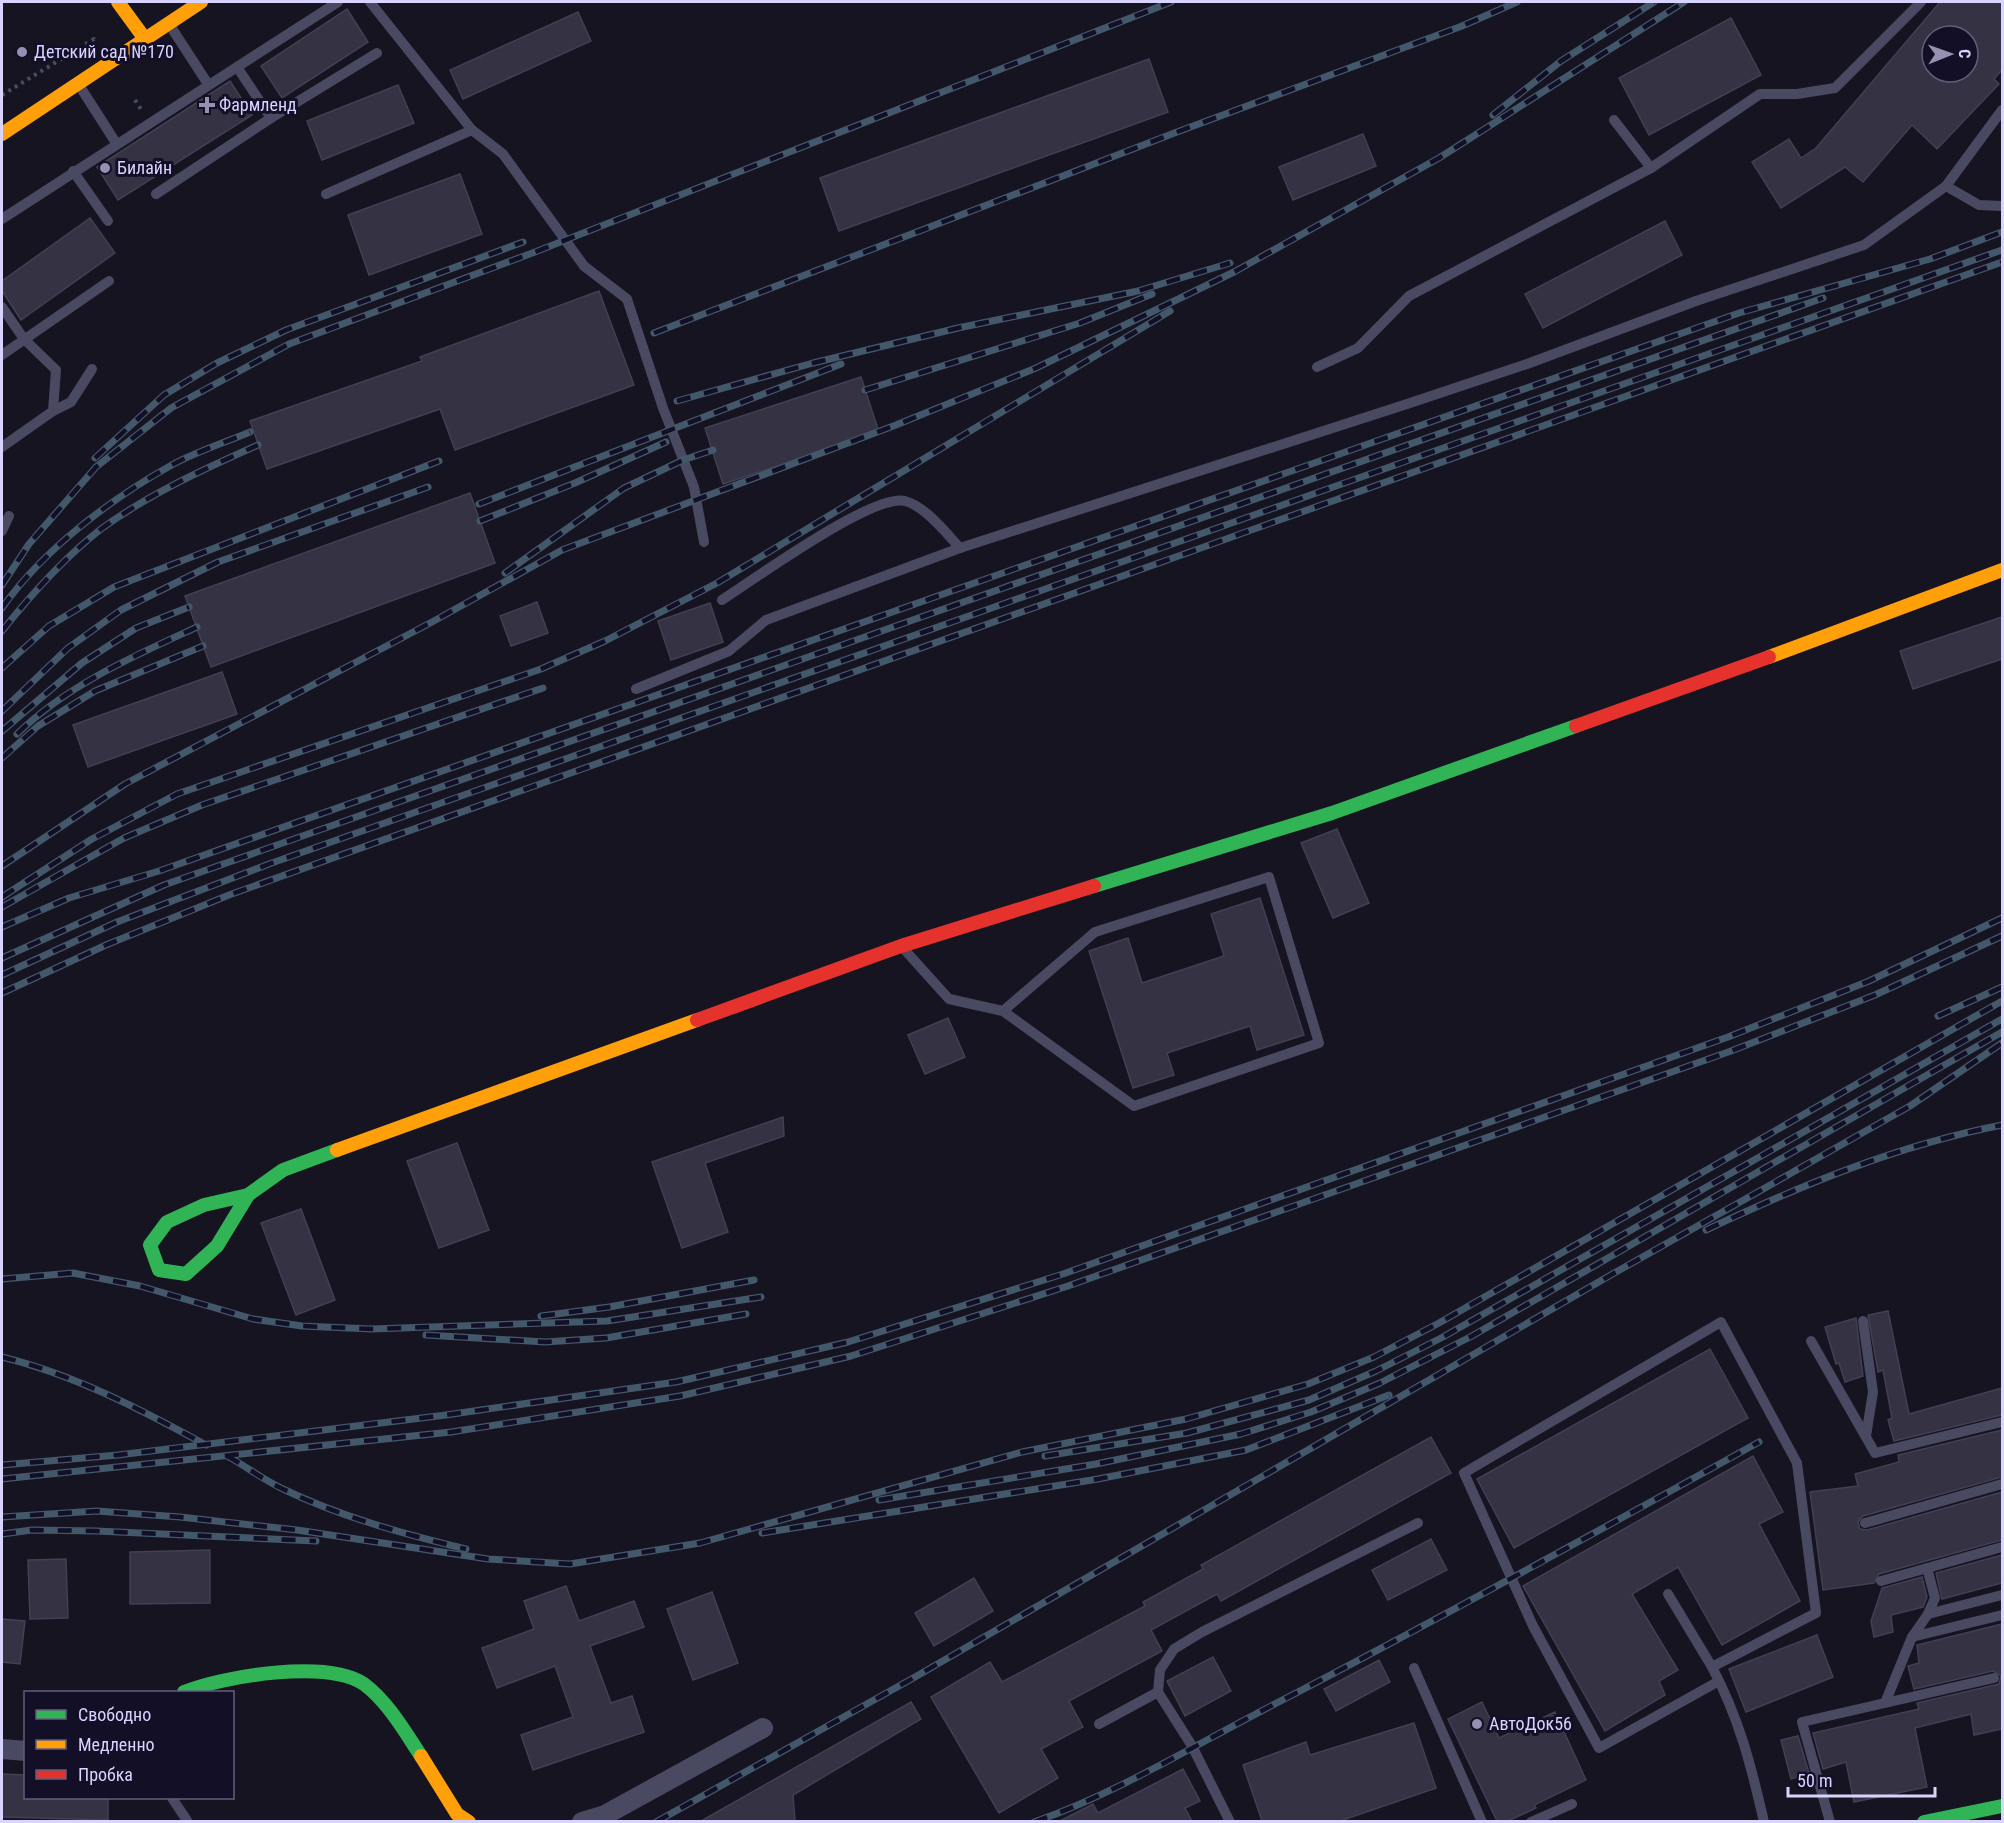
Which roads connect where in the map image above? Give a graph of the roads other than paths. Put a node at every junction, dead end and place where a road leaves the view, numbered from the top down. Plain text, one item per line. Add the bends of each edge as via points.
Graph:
1 (118, 2) edge
2 (201, 2) edge
3 (338, 2) edge
4 (370, 2) edge
5 (1921, 2) edge
6 (168, 23) junction
7 (145, 39) junction
8 (377, 53) dead end
9 (237, 67) junction
10 (77, 83) junction
11 (208, 84) junction
12 (2002, 110) edge
13 (271, 118) junction
14 (1614, 120) dead end
15 (472, 130) junction
16 (2, 134) edge
17 (116, 143) junction
18 (1651, 168) junction
19 (73, 171) junction
20 (1946, 186) junction
21 (156, 194) dead end
22 (326, 194) dead end
23 (2002, 206) edge
24 (2, 219) edge
25 (108, 221) dead end
26 (109, 281) dead end
27 (2, 307) edge
28 (24, 339) junction
29 (2, 355) edge
30 (1317, 367) dead end
31 (92, 369) dead end
32 (53, 411) junction
33 (2, 447) edge
34 (9, 516) dead end
35 (2, 531) edge
36 (704, 542) dead end
37 (960, 548) junction
38 (2002, 570) edge
39 (722, 600) dead end
40 (636, 688) dead end
41 (901, 946) junction
42 (1003, 1011) junction
43 (248, 1195) junction
44 (1863, 1321) dead end
45 (1812, 1341) dead end
46 (2002, 1422) edge
47 (1866, 1436) junction
48 (2002, 1484) edge
49 (1418, 1523) dead end
50 (1865, 1523) dead end
51 (2002, 1547) edge
52 (1927, 1568) junction
53 (1881, 1581) dead end
54 (1668, 1594) dead end
55 (2002, 1595) edge
56 (1928, 1614) junction
57 (2002, 1615) edge
58 (1912, 1637) junction
59 (1712, 1667) junction
60 (1414, 1668) dead end
61 (1994, 1678) dead end
62 (1719, 1681) junction
63 (186, 1691) edge
64 (1158, 1692) junction
65 (1885, 1703) junction
66 (1099, 1724) dead end
67 (763, 1728) dead end
68 (2, 1749) edge
69 (24, 1751) edge
70 (173, 1799) edge
71 (1572, 1804) dead end
72 (2002, 1806) edge
73 (188, 1821) edge
74 (469, 1821) edge
75 (582, 1821) edge
76 (1230, 1821) edge
77 (1482, 1821) edge
78 (1531, 1821) edge
79 (1764, 1821) edge
80 (1830, 1821) edge
81 (1924, 1821) edge

1 - 7 street
2 - 6 street
3 - 9 lane
4 - 15 lane
5 - 18 lane via 1835,88 1760,94
6 - 7 street
6 - 11 lane
7 - 10 street
8 - 13 lane
9 - 11 lane
9 - 13 lane
10 - 16 street
10 - 17 lane
11 - 17 lane
12 - 20 lane
13 - 21 lane
14 - 18 lane
15 - 22 lane
15 - 36 lane via 503,154 584,266 627,299 694,487
17 - 19 lane
18 - 30 lane via 1409,296 1358,348
19 - 24 lane
19 - 25 lane
20 - 23 lane via 1979,205
20 - 37 lane via 1864,245 1696,301 1527,364
26 - 28 lane
27 - 28 lane
28 - 29 lane
28 - 32 lane via 56,370
31 - 32 lane via 72,402
32 - 33 lane
34 - 35 lane
37 - 39 lane via 933,519 905,501 879,503
37 - 40 lane via 766,620 729,651
38 - 41 street via 1332,813
41 - 42 lane via 949,999
41 - 43 street via 284,1170
42 - 42 lane via 1134,1106 1319,1043 1269,877 1095,932
43 - 43 street via 217,1246 186,1274 159,1270 150,1245 167,1222 204,1205
44 - 47 lane via 1873,1392
45 - 47 lane
46 - 47 lane via 1875,1453
48 - 50 lane
49 - 64 lane via 1174,1649 1160,1670
51 - 52 lane
52 - 53 lane
52 - 56 lane via 1935,1598
54 - 59 lane
55 - 56 lane
56 - 58 lane
57 - 58 lane
58 - 65 lane
59 - 62 lane
59 - 62 lane via 1816,1613 1797,1463 1721,1322 1464,1473 1533,1626 1599,1749
60 - 77 lane
61 - 65 lane
62 - 79 lane via 1749,1755
63 - 74 street via 309,1669 353,1677 389,1708 457,1814
64 - 66 lane
64 - 76 lane via 1192,1746
65 - 80 lane via 1802,1722
67 - 75 street via 605,1815
68 - 69 street
70 - 73 lane
71 - 78 lane
72 - 81 street

